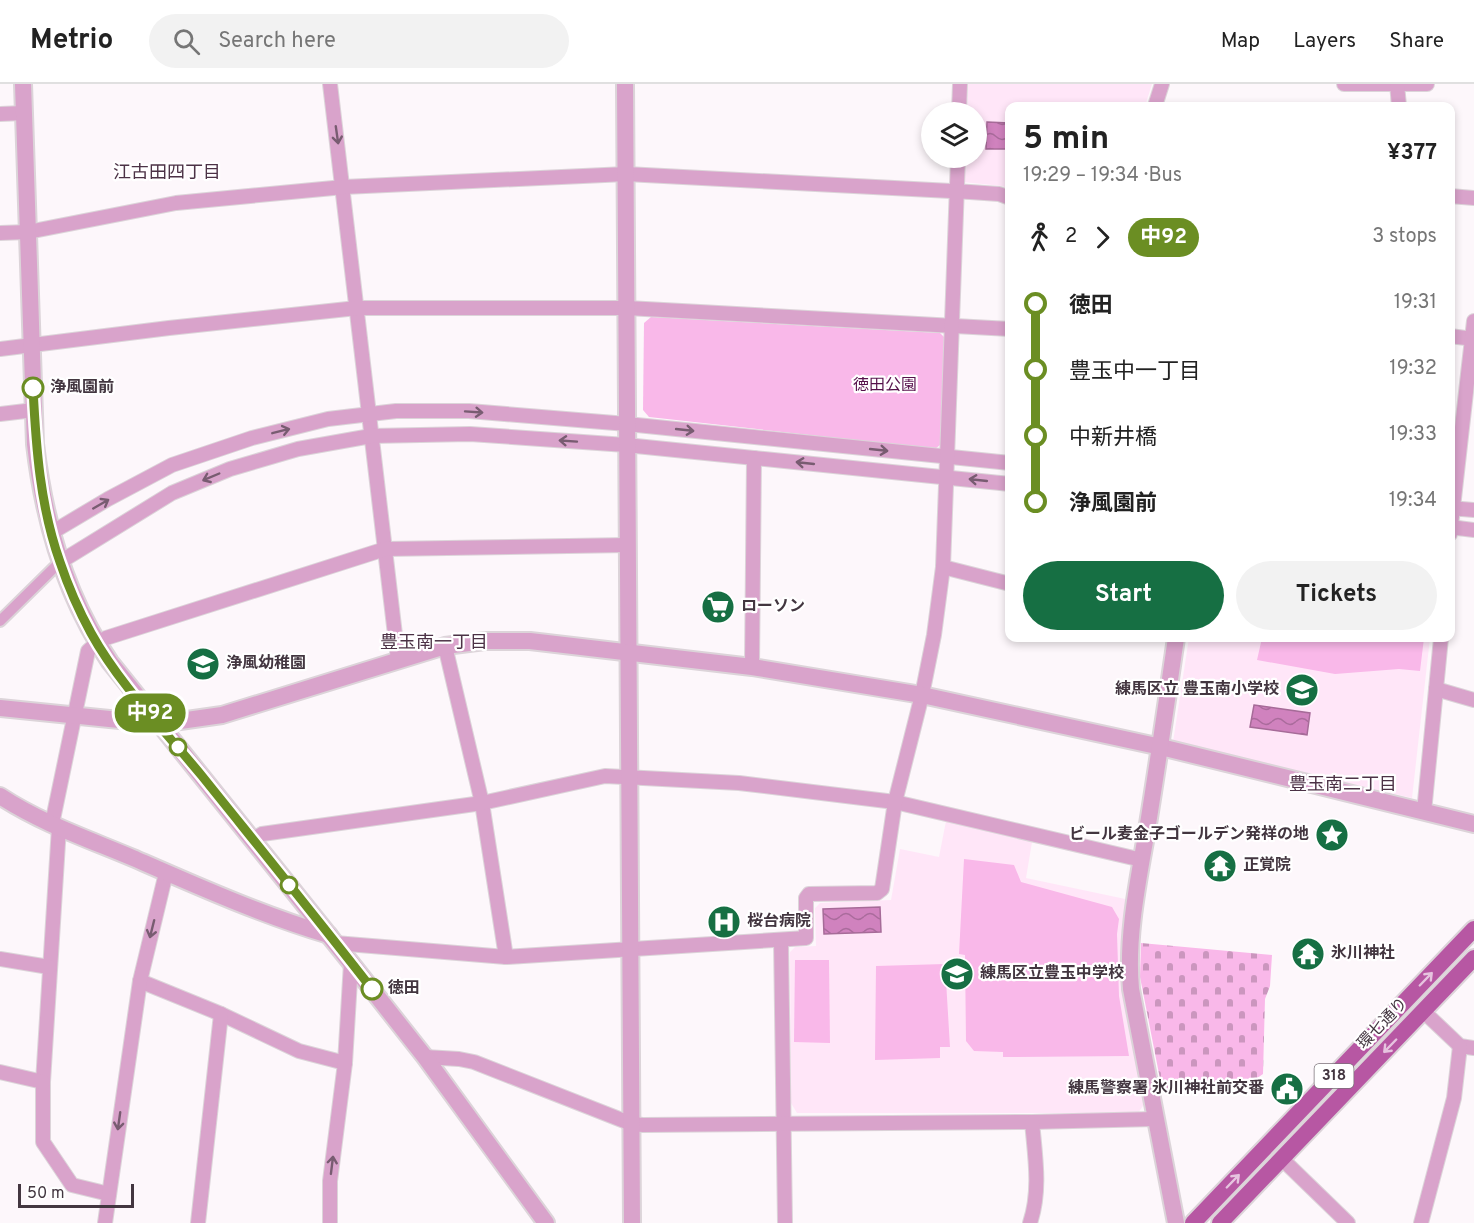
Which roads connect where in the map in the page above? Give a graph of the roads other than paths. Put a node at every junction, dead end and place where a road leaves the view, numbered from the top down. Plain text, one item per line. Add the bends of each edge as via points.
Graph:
1 (23, 84) edge
2 (330, 84) edge
3 (625, 84) edge
4 (960, 84) edge
5 (1162, 84) edge
6 (1344, 84) edge
7 (1427, 84) edge
8 (1397, 85) edge
9 (959, 102) edge
10 (1156, 102) edge
11 (1399, 102) edge
12 (24, 113) junction
13 (0, 114) edge
14 (958, 168) edge
15 (626, 174) junction
16 (344, 187) junction
17 (957, 191) junction
18 (1005, 196) edge
19 (1455, 196) edge
20 (1474, 198) edge
21 (27, 232) junction
22 (0, 233) edge
23 (357, 308) junction
24 (627, 308) junction
25 (1474, 321) edge
26 (953, 326) junction
27 (1005, 329) edge
28 (1455, 337) edge
29 (1473, 339) edge
30 (31, 344) junction
31 (0, 349) edge
32 (34, 410) junction
33 (0, 414) edge
34 (369, 414) junction
35 (627, 424) junction
36 (371, 436) junction
37 (626, 445) junction
38 (947, 457) junction
39 (754, 458) junction
40 (1005, 463) edge
41 (947, 477) junction
42 (1005, 483) edge
43 (1455, 484) edge
44 (1455, 508) edge
45 (1474, 510) edge
46 (1455, 528) edge
47 (1474, 530) edge
48 (51, 533) junction
49 (628, 545) junction
50 (385, 549) junction
51 (60, 562) junction
52 (943, 567) junction
53 (1005, 583) edge
54 (0, 621) edge
55 (1175, 642) edge
56 (1441, 642) edge
57 (97, 643) junction
58 (445, 646) junction
59 (628, 652) junction
60 (399, 660) junction
61 (752, 668) junction
62 (1436, 689) junction
63 (922, 695) junction
64 (1474, 700) edge
65 (0, 708) edge
66 (74, 716) junction
67 (159, 724) junction
68 (1161, 747) junction
69 (630, 777) junction
70 (0, 796) edge
71 (895, 802) junction
72 (482, 803) junction
73 (1424, 812) junction
74 (1474, 824) edge
75 (56, 826) junction
76 (253, 839) junction
77 (1142, 860) junction
78 (166, 873) junction
79 (1474, 929) edge
80 (332, 939) junction
81 (781, 940) junction
82 (631, 950) junction
83 (506, 957) junction
84 (1474, 958) edge
85 (0, 959) edge
86 (351, 963) junction
87 (49, 967) junction
88 (140, 981) junction
89 (1423, 1011) junction
90 (221, 1014) junction
91 (1467, 1047) edge
92 (425, 1057) junction
93 (345, 1063) junction
94 (0, 1072) edge
95 (43, 1082) junction
96 (1155, 1119) junction
97 (1032, 1122) junction
98 (632, 1124) junction
99 (784, 1124) junction
100 (1282, 1159) junction
101 (109, 1194) junction
102 (105, 1223) edge
103 (198, 1223) edge
104 (330, 1223) edge
105 (546, 1223) edge
106 (632, 1223) edge
107 (785, 1223) edge
108 (1030, 1223) edge
109 (1176, 1223) edge
110 (1193, 1223) edge
111 (1220, 1223) edge
112 (1348, 1223) edge
113 (1421, 1223) edge

1 - 12 street
2 -> 16 street
3 - 15 street
4 - 9 street
5 - 10 street
6 - 8 street
7 - 8 street
8 - 11 street
12 - 13 street
12 - 21 street
14 - 17 street
15 - 16 street
15 - 17 street
15 - 24 street
16 - 21 street via 176,203
16 - 23 street
17 - 18 street
17 - 26 street
19 - 20 street
21 - 22 street
21 - 30 street
23 - 24 street
23 - 30 street
23 - 34 street
24 - 26 street
24 - 35 street
25 - 29 street
26 - 27 street
26 - 38 street
28 - 29 street
29 - 43 street
30 - 31 street
30 - 32 street
32 - 33 street
32 - 48 street via 39,477
34 -> 35 street via 469,411
34 - 36 street
48 -> 34 street via 172,465 252,438 328,419
35 - 37 street
35 -> 38 street
37 -> 36 street via 470,434
36 - 50 street
36 -> 51 street via 298,449 230,469 172,494
37 - 39 street
37 - 49 street
38 - 40 street
38 - 41 street
41 -> 39 street
39 - 61 street
42 -> 41 street
41 - 52 street
44 - 45 street
46 - 47 street
48 - 51 street
49 - 50 street
49 - 59 street
50 - 57 street
50 - 60 street
51 - 54 street
51 - 57 street
52 - 53 street
52 - 63 street
55 - 68 street
56 - 62 street
57 - 66 street via 88,651
57 - 67 street
58 - 59 street via 530,641
58 - 60 street
58 - 72 street
59 - 61 street
59 - 69 street
60 - 67 street via 222,715
61 - 63 street
62 - 64 street
62 - 73 street
63 - 68 street
63 - 71 street
65 - 66 street
66 - 67 street
66 - 75 street
67 - 76 street
68 - 73 street
68 - 77 street
69 - 71 street via 739,783
69 - 72 street via 605,776
69 - 82 street
70 - 75 street
71 - 77 street
71 - 81 street via 882,889 877,893 809,894 806,938
72 - 76 street via 262,834
72 - 83 street
73 - 74 street
75 - 78 street
75 - 87 street
76 - 80 street
77 - 96 street via 1129,969
78 - 80 street
78 -> 88 street
110 -> 79 main road, 環七通り / 318
80 - 83 street
80 - 86 street
81 - 82 street
81 - 99 street
82 - 83 street
82 - 98 street
84 - 89 main road, 環七通り / 318
85 - 87 street
86 - 92 street
86 - 93 street
87 - 95 street
88 - 90 street
88 -> 101 street
89 - 91 street
89 -> 100 main road, 環七通り / 318
90 - 93 street via 298,1051
90 - 103 street
91 - 113 street
92 - 98 street via 474,1062
92 - 105 street
104 -> 93 street via 330,1181
94 - 95 street
95 - 101 street via 43,1142 72,1185
96 - 97 street
96 - 109 street
97 - 99 street
97 - 108 street via 1037,1178
98 - 99 street
98 - 106 street
99 - 107 street
100 - 111 main road, 環七通り / 318
100 - 112 street
101 - 102 street

